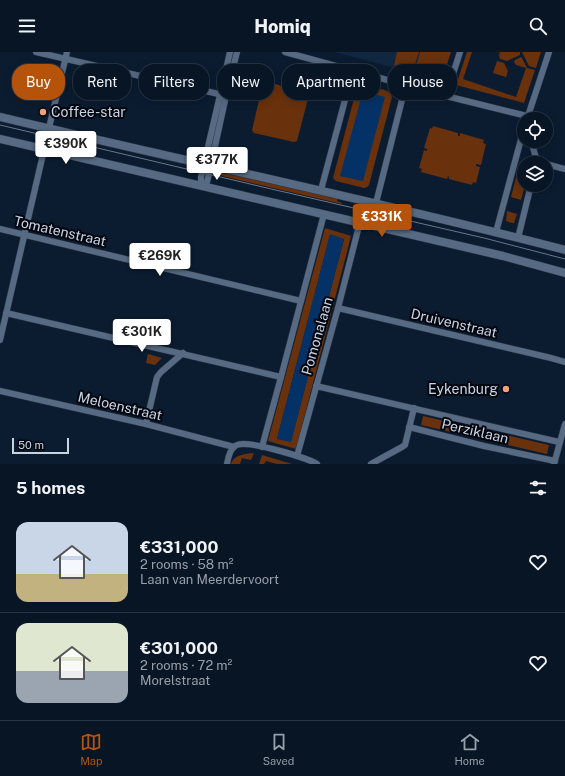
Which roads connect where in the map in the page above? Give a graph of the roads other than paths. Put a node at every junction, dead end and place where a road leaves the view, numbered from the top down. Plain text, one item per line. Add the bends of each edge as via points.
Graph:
1 (36, 52) edge
2 (67, 52) edge
3 (230, 52) edge
4 (237, 52) edge
5 (285, 52) edge
6 (460, 52) edge
7 (549, 52) edge
8 (65, 59) junction
9 (228, 64) edge
10 (233, 64) edge
11 (330, 64) edge
12 (456, 64) edge
13 (217, 94) edge
14 (457, 99) edge
15 (222, 100) edge
16 (345, 100) edge
17 (402, 100) edge
18 (529, 112) edge
19 (517, 114) edge
20 (0, 117) edge
21 (49, 128) junction
22 (0, 139) edge
23 (519, 148) edge
24 (44, 150) junction
25 (208, 165) junction
26 (553, 165) edge
27 (565, 169) edge
28 (203, 186) junction
29 (320, 190) junction
30 (529, 192) edge
31 (376, 203) junction
32 (324, 214) junction
33 (360, 222) junction
34 (497, 229) junction
35 (0, 230) edge
36 (24, 235) junction
37 (518, 238) junction
38 (565, 250) edge
39 (565, 273) edge
40 (301, 301) junction
41 (338, 308) junction
42 (6, 313) junction
43 (0, 340) edge
44 (183, 353) junction
45 (565, 362) edge
46 (281, 377) junction
47 (316, 386) junction
48 (0, 391) edge
49 (414, 408) junction
50 (146, 424) junction
51 (565, 424) edge
52 (410, 427) junction
53 (560, 442) junction
54 (262, 446) junction
55 (234, 447) junction
56 (297, 456) junction
57 (555, 463) edge
58 (227, 464) edge
59 (317, 464) edge
60 (371, 464) edge

1 - 8 street
2 - 8 street
3 - 9 street
4 - 10 street
5 - 11 street
6 - 12 street
7 - 18 street
8 - 13 street
8 - 21 street
14 - 19 street
15 - 25 street via 212,158
16 - 29 street
17 - 31 street
20 - 21 street
21 - 25 street
22 - 24 street
23 - 34 street
24 - 28 street
24 - 36 street
25 - 28 street via 208,178
25 - 29 street
26 - 27 street
28 - 32 street
29 - 31 street
30 - 37 street
31 - 34 street
32 - 33 street
32 - 40 street, Pomonalaan
33 - 39 street
33 - 41 street, Pomonalaan
34 - 37 street
35 - 36 street, Tomatenstraat
36 - 40 street, Tomatenstraat
36 - 42 street
37 - 38 street
40 - 46 street, Pomonalaan
41 - 45 street, Druivenstraat
41 - 47 street, Pomonalaan
42 - 43 street
42 - 44 street
44 - 46 street
44 - 50 street via 157,377
46 - 54 street, Pomonalaan
47 - 49 street, Perziklaan
47 - 56 street, Pomonalaan
48 - 50 street, Meloenstraat
49 - 52 street
49 - 53 street, Perziklaan
50 - 55 street, Meloenstraat
51 - 53 street
52 - 57 street, Perziklaan
52 - 60 street via 405,445
53 - 57 street
54 - 55 street via 241,443
54 - 56 street
55 - 58 street
56 - 59 street

